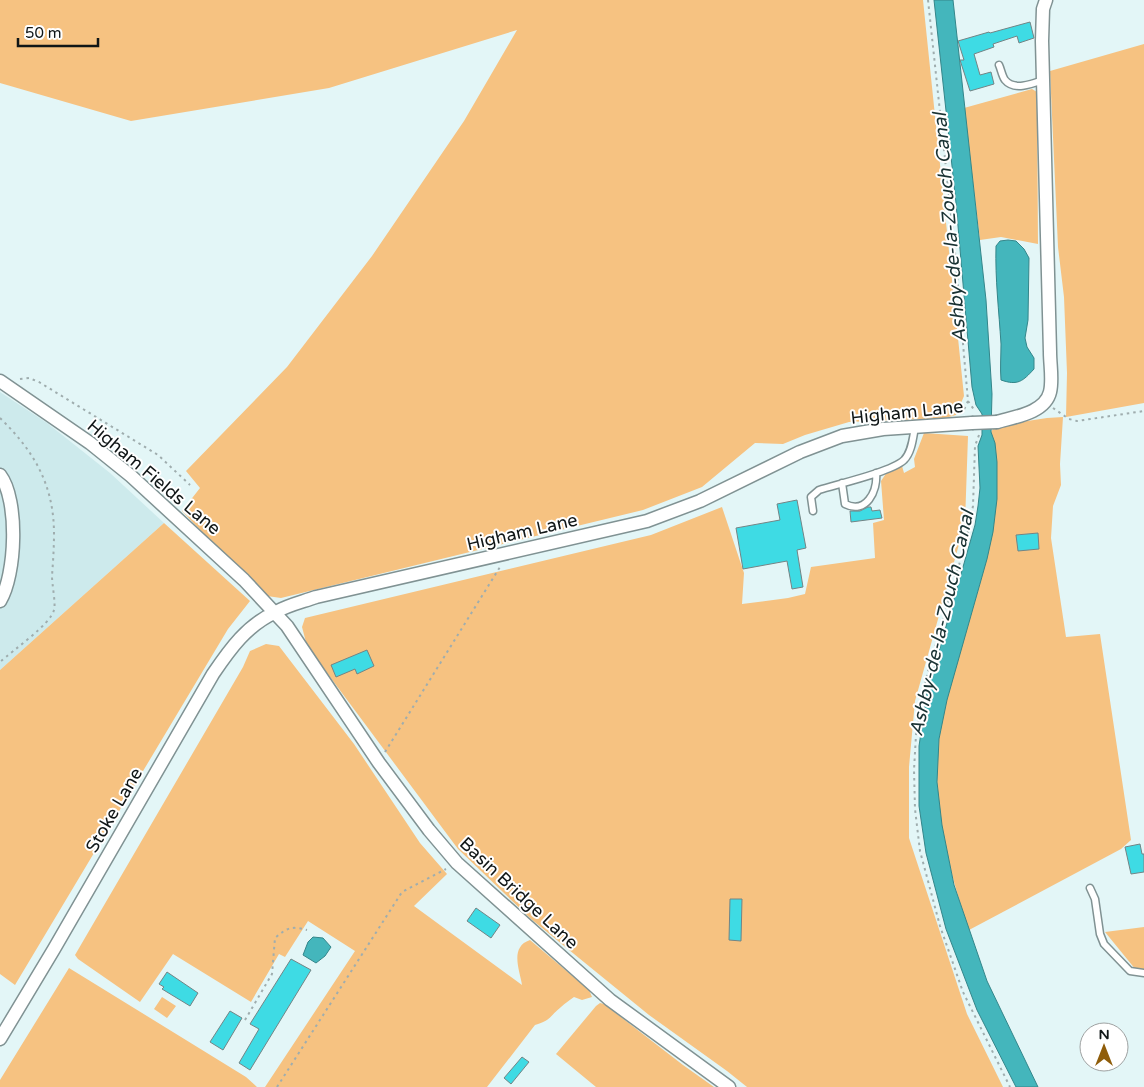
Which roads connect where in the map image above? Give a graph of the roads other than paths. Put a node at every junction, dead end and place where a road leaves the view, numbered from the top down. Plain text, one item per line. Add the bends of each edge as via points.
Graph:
1 (1046, 0) edge
2 (999, 65) dead end
3 (1043, 80) junction
4 (5, 384) edge
5 (915, 426) junction
6 (876, 473) junction
7 (0, 475) edge
8 (842, 483) junction
9 (813, 511) dead end
10 (0, 601) edge
11 (274, 612) junction
12 (1090, 888) dead end
13 (1144, 973) edge
14 (0, 1039) edge
15 (729, 1087) edge

1 - 3 street via 1043,9
2 - 3 lane via 1006,80 1016,86
3 - 5 street, Higham Lane, bridge via 1050,392 1044,403 997,422 975,419
4 - 11 street, Higham Fields Lane via 90,443 159,501
5 - 6 lane via 904,460
5 - 11 street, Higham Lane via 842,436 800,452 700,501 647,521 316,597
6 - 8 lane
6 - 8 lane via 873,494 858,506 845,504
7 - 10 street via 6,483 14,546
8 - 9 lane via 814,493 811,501
11 - 14 street, Stoke Lane via 247,631 213,674
11 - 15 street, Basin Bridge Lane via 287,626 379,762 457,863 610,1000
12 - 13 lane via 1104,944 1130,971

